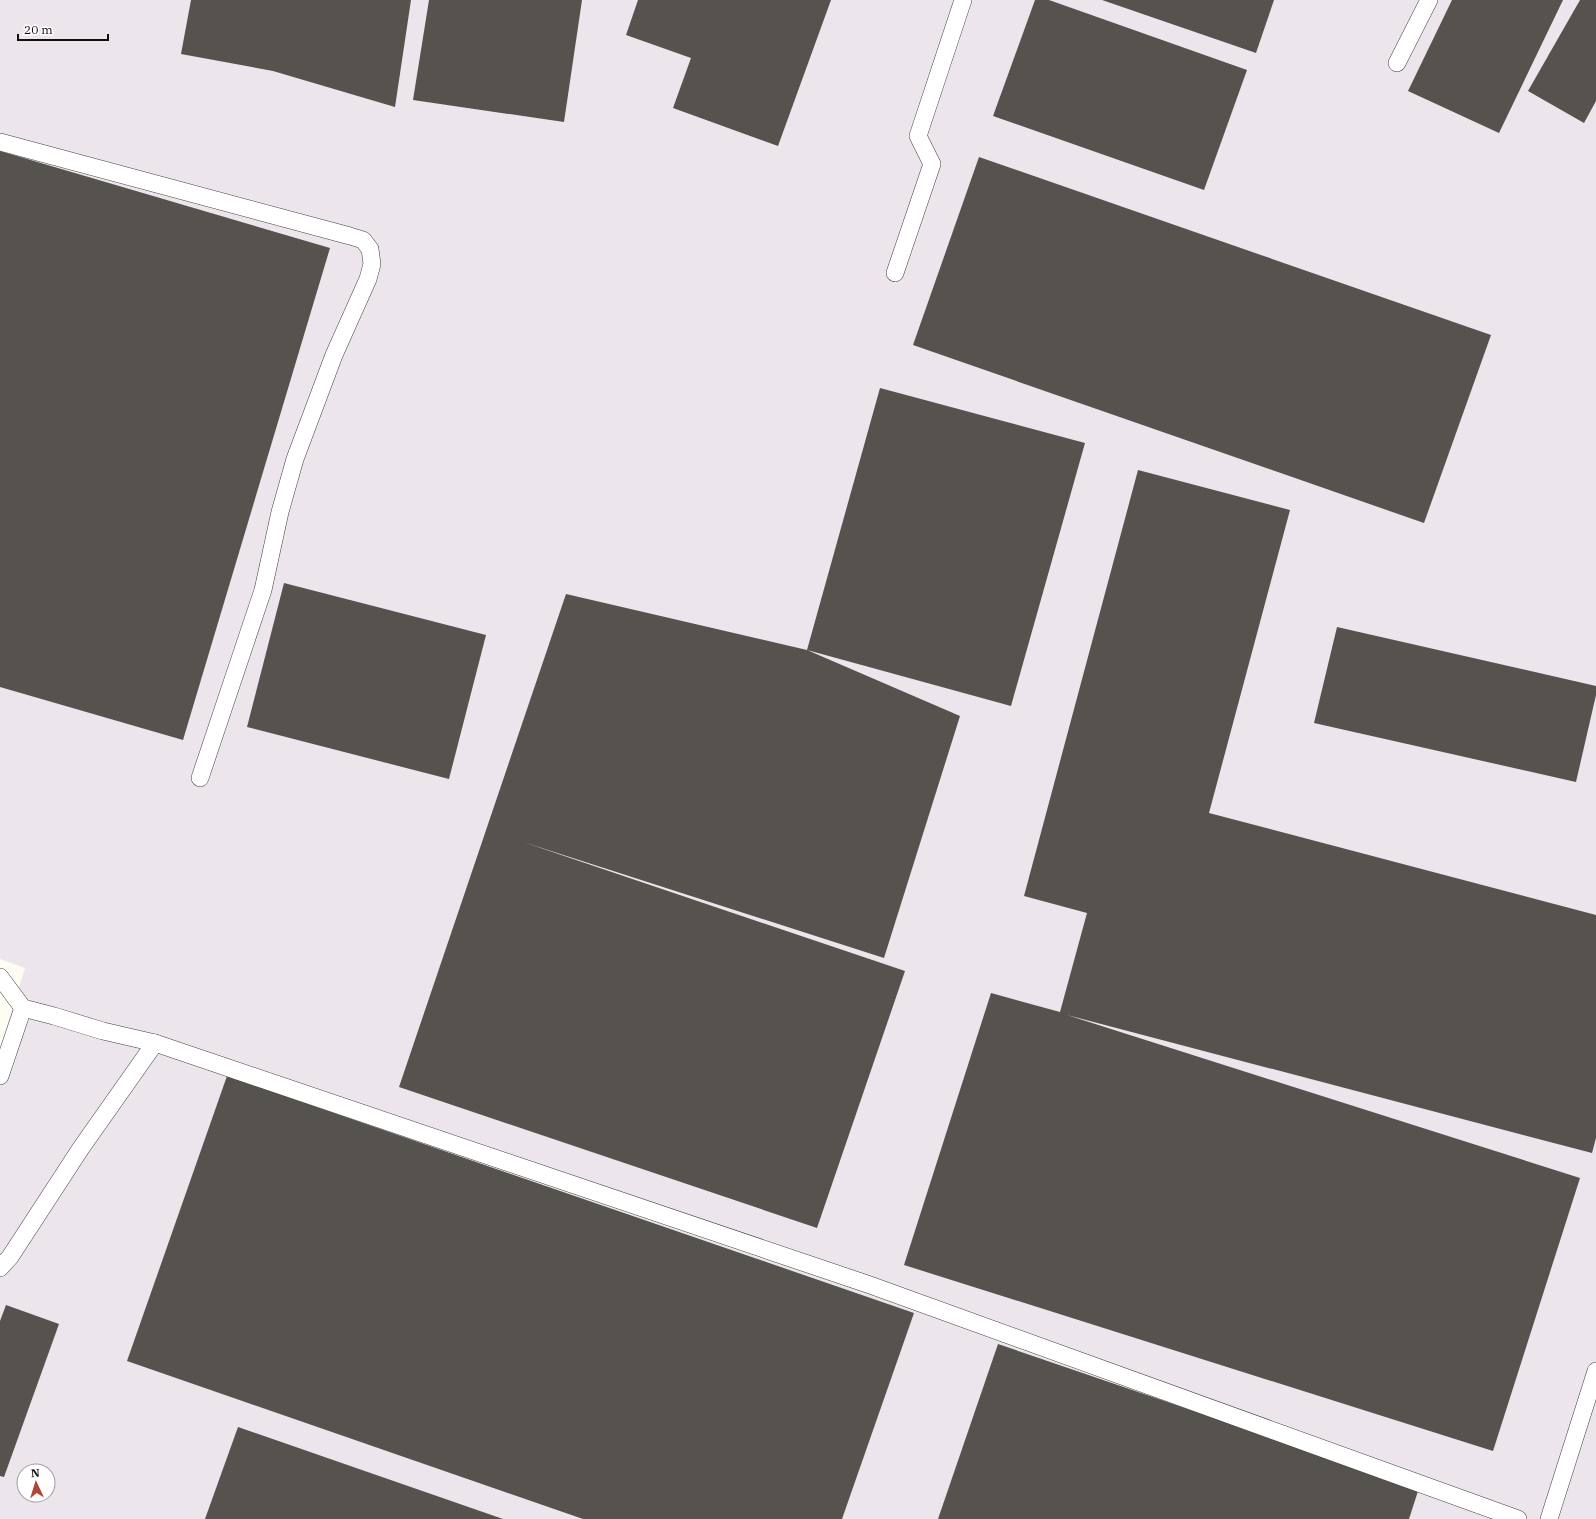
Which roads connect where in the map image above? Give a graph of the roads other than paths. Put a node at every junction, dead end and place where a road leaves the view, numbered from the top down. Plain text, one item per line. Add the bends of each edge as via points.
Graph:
1 (963, 0) edge
2 (1429, 0) edge
3 (1397, 63) dead end
4 (0, 142) edge
5 (895, 273) dead end
6 (200, 778) dead end
7 (0, 977) edge
8 (23, 1008) junction
9 (155, 1043) junction
10 (0, 1076) edge
11 (0, 1268) edge
12 (1596, 1371) edge
13 (1518, 1519) edge
14 (1549, 1519) edge

1 - 5 lane via 918,136 932,164
2 - 3 lane
4 - 6 lane via 350,236 362,240 370,249 372,264 368,279 334,355 295,459 263,590
7 - 8 lane
8 - 9 lane
8 - 10 lane
9 - 11 lane
9 - 13 lane via 870,1285
12 - 14 lane

